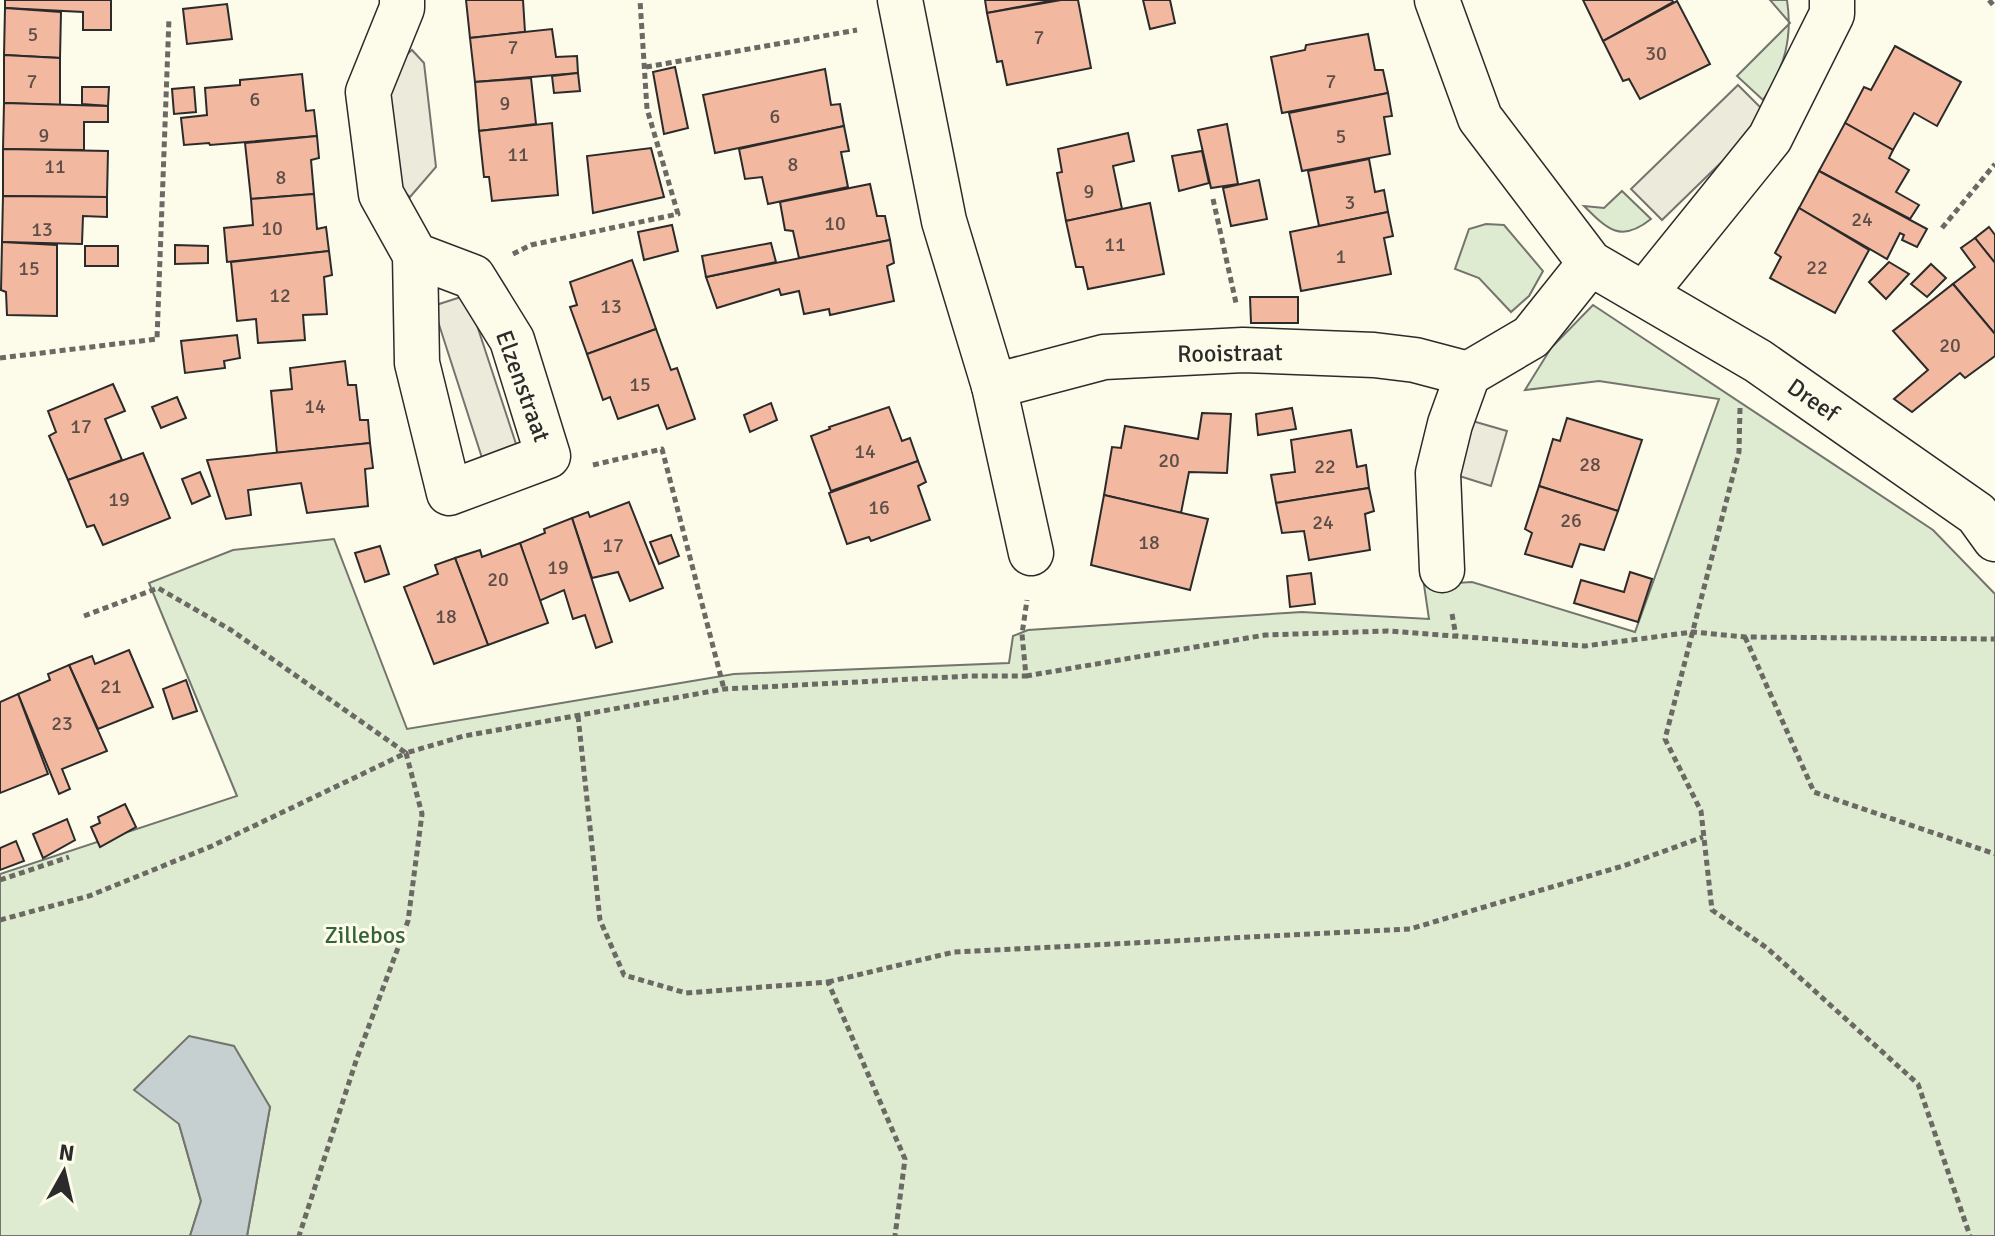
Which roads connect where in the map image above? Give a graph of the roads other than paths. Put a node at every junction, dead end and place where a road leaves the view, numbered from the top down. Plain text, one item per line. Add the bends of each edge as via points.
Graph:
1 (402, 0) edge
2 (1437, 0) edge
3 (1832, 0) edge
4 (885, 14) edge
5 (415, 255) junction
6 (1590, 263) junction
7 (1644, 294) junction
8 (1468, 374) junction
9 (994, 386) junction
10 (1989, 516) edge
11 (1442, 570) dead end
12 (1029, 574) road end

1 - 5 street, Elzenstraat via 368,92 381,194
2 - 6 street, Dreef via 1480,118
3 - 7 street via 1832,14 1770,138
4 - 9 street
5 - 5 street, Elzenstraat via 417,363 449,493 548,456 512,340 473,277
6 - 7 street, Dreef
6 - 8 street via 1531,337
7 - 10 street, Dreef via 1758,361
8 - 9 street, Rooistraat via 1374,355 1243,350 1104,357
8 - 11 street via 1438,473
9 - 12 street

